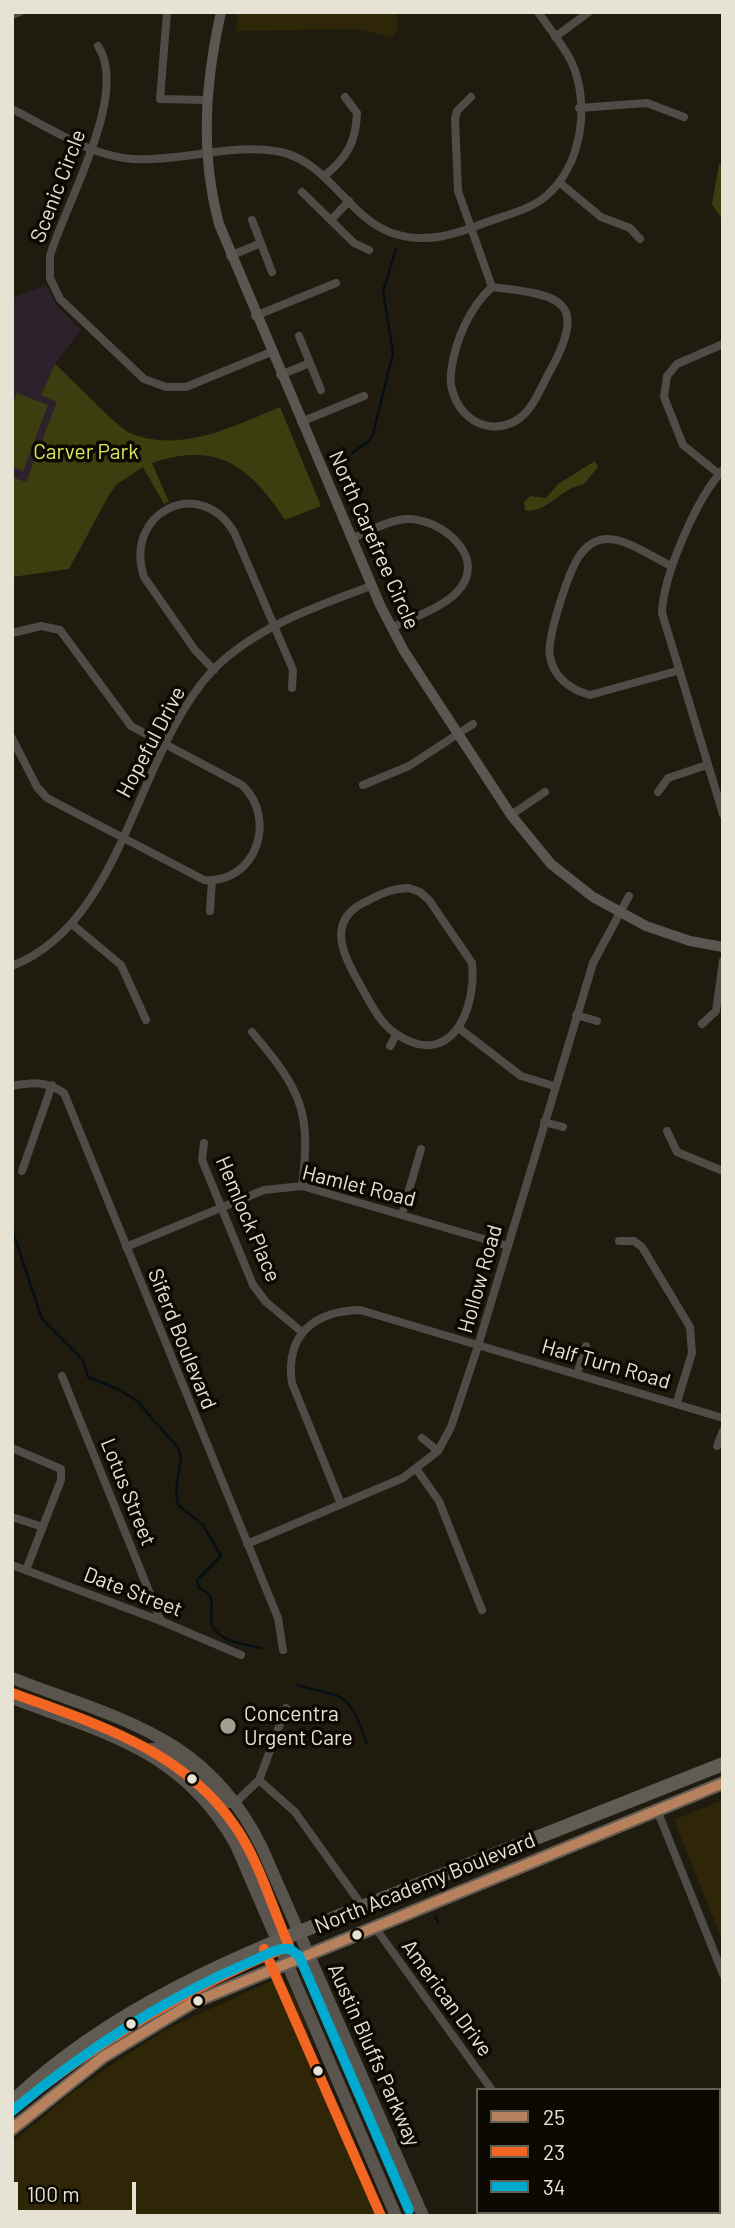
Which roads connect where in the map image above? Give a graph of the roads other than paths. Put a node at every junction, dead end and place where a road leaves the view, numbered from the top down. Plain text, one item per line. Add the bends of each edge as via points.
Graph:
1 (20, 12) edge
2 (167, 12) edge
3 (220, 12) edge
4 (538, 12) edge
5 (589, 12) edge
6 (12, 15) edge
7 (555, 37) junction
8 (98, 46) dead end
9 (345, 97) dead end
10 (471, 97) dead end
11 (206, 100) junction
12 (12, 108) edge
13 (579, 108) junction
14 (684, 117) dead end
15 (91, 148) junction
16 (206, 155) junction
17 (324, 176) junction
18 (559, 181) junction
19 (302, 192) dead end
20 (349, 201) junction
21 (252, 220) dead end
22 (331, 220) junction
23 (471, 228) junction
24 (640, 239) dead end
25 (261, 243) junction
26 (369, 250) dead end
27 (230, 256) junction
28 (272, 272) dead end
29 (336, 283) dead end
30 (492, 287) junction
31 (255, 316) junction
32 (299, 336) dead end
33 (723, 344) edge
34 (271, 352) junction
35 (310, 362) junction
36 (280, 375) junction
37 (321, 390) dead end
38 (363, 396) dead end
39 (300, 422) junction
40 (674, 423) junction
41 (663, 428) dead end
42 (721, 472) edge
43 (351, 539) junction
44 (671, 566) junction
45 (371, 586) junction
46 (274, 627) junction
47 (391, 628) junction
48 (13, 633) edge
49 (214, 670) junction
50 (677, 671) junction
51 (292, 688) dead end
52 (473, 724) dead end
53 (458, 734) junction
54 (12, 738) edge
55 (166, 746) junction
56 (707, 765) junction
57 (363, 785) dead end
58 (545, 792) dead end
59 (658, 792) dead end
60 (723, 814) edge
61 (511, 816) junction
62 (121, 837) junction
63 (212, 880) junction
64 (629, 896) dead end
65 (210, 911) dead end
66 (620, 913) junction
67 (73, 925) junction
68 (329, 925) dead end
69 (341, 927) junction
70 (723, 947) edge
71 (723, 961) edge
72 (12, 966) edge
73 (576, 1015) junction
74 (146, 1020) dead end
75 (597, 1021) dead end
76 (702, 1024) dead end
77 (460, 1029) junction
78 (252, 1032) dead end
79 (396, 1035) junction
80 (390, 1046) dead end
81 (52, 1085) junction
82 (12, 1086) edge
83 (554, 1086) junction
84 (544, 1122) junction
85 (563, 1127) dead end
86 (667, 1131) dead end
87 (204, 1143) dead end
88 (421, 1149) dead end
89 (22, 1171) dead end
90 (723, 1171) edge
91 (302, 1186) junction
92 (221, 1208) junction
93 (402, 1214) junction
94 (619, 1241) dead end
95 (508, 1246) junction
96 (125, 1247) junction
97 (302, 1332) junction
98 (478, 1346) junction
99 (586, 1346) dead end
100 (577, 1374) junction
101 (62, 1376) dead end
102 (677, 1402) junction
103 (723, 1418) edge
104 (723, 1432) edge
105 (422, 1438) dead end
106 (717, 1446) dead end
107 (12, 1448) edge
108 (438, 1451) junction
109 (417, 1470) junction
110 (341, 1504) junction
111 (12, 1517) edge
112 (43, 1527) junction
113 (247, 1544) junction
114 (12, 1565) edge
115 (26, 1570) junction
116 (482, 1609) dead end
117 (161, 1621) junction
118 (282, 1650) dead end
119 (241, 1655) dead end
120 (12, 1678) edge
121 (54, 1694) junction
122 (12, 1698) edge
123 (30, 1705) junction
124 (286, 1708) dead end
125 (145, 1750) junction
126 (723, 1764) edge
127 (259, 1780) junction
128 (723, 1783) edge
129 (236, 1802) junction
130 (657, 1810) junction
131 (363, 1907) junction
132 (374, 1926) junction
133 (298, 1932) junction
134 (277, 1941) junction
135 (308, 1953) junction
136 (286, 1962) junction
137 (723, 1974) edge
138 (491, 2088) edge
139 (12, 2102) edge
140 (12, 2129) edge
141 (396, 2216) edge
142 (423, 2216) edge

1 - 6 street
2 - 11 street via 160,99
3 - 11 main road, North Carefree Circle
4 - 7 street
5 - 7 street
7 - 13 street via 574,68
8 - 15 street, Scenic Circle via 105,57 107,102
9 - 17 street via 358,113 354,141
10 - 23 street via 457,111 455,127 458,191
11 - 16 main road, North Carefree Circle
12 - 15 street
13 - 14 street via 647,103
13 - 18 street via 578,145
15 - 16 street via 135,159
15 - 34 street, Scenic Circle via 50,256 50,278 60,299 144,379 166,387 197,384
16 - 17 street via 279,151
16 - 27 main road, North Carefree Circle via 215,212
17 - 20 street
18 - 23 street via 536,203
18 - 24 street via 601,217 630,228
19 - 22 street
20 - 22 street
20 - 23 street via 395,234 429,240
21 - 25 street
22 - 26 street via 354,243
23 - 30 street
25 - 27 street
25 - 28 street
27 - 31 main road, North Carefree Circle
29 - 31 street
30 - 30 street via 470,311 451,376 453,396 467,417 481,424 500,425 517,419 530,407 565,343 568,327 562,308 548,295
31 - 34 main road, North Carefree Circle
32 - 35 street
33 - 40 street via 685,359 667,376 664,397
34 - 36 main road, North Carefree Circle
35 - 36 street
35 - 37 street
36 - 39 main road, North Carefree Circle
38 - 39 street
39 - 43 main road, North Carefree Circle
40 - 41 street
40 - 42 street via 688,452
42 - 44 street
43 - 45 main road, North Carefree Circle
43 - 47 street via 400,520 412,520 455,537 465,551 468,569 457,593
44 - 50 street via 662,613
44 - 50 street via 622,542 606,539 591,545 573,569 549,651 553,668 564,683 590,695
45 - 46 street, Hopeful Drive
45 - 47 main road, North Carefree Circle
46 - 49 street, Hopeful Drive via 235,650
46 - 49 street via 228,522 201,505 181,504 166,510 145,530 140,564 144,577
46 - 51 street via 293,670
47 - 53 main road, North Carefree Circle
48 - 55 street via 41,626 60,630 131,726
49 - 55 street, Hopeful Drive via 193,695
50 - 56 street
52 - 53 street
53 - 57 street via 410,766
53 - 61 main road, North Carefree Circle
54 - 62 street via 47,798
55 - 62 street, Hopeful Drive
55 - 63 street via 249,791 261,821 253,852 240,872
56 - 59 street via 668,778
56 - 60 street
58 - 61 street
61 - 66 main road, North Carefree Circle via 558,870
62 - 63 street
62 - 67 street, Hopeful Drive
63 - 65 street
64 - 66 street, Hollow Road
66 - 70 main road, North Carefree Circle via 671,935
66 - 73 street, Hollow Road via 593,963
67 - 72 street, Hopeful Drive via 49,948
67 - 74 street via 121,965
68 - 69 street
69 - 77 street via 357,906 391,889 420,892 472,963
69 - 79 street via 345,958 379,1018
71 - 76 street via 716,1011
73 - 75 street
73 - 83 street, Hollow Road
77 - 79 street via 440,1043
77 - 83 street via 521,1076
78 - 91 street via 284,1070 301,1105 307,1146
79 - 80 street
81 - 82 street
81 - 89 street
81 - 96 street, Siferd Boulevard via 64,1093
83 - 84 street, Hollow Road
84 - 85 street
84 - 95 street, Hollow Road
86 - 90 street via 677,1152
87 - 92 street, Hemlock Place via 202,1160
88 - 93 street
91 - 92 street, Hamlet Road via 264,1190
91 - 93 street, Hamlet Road
92 - 96 street, Hamlet Road
92 - 97 street, Hemlock Place via 253,1285
93 - 95 street, Hamlet Road
94 - 102 street via 634,1241 642,1247 690,1327 692,1353
95 - 98 street, Hollow Road
96 - 113 street, Siferd Boulevard
97 - 98 street, Half Turn Road via 330,1314 360,1310
97 - 110 street via 289,1365 292,1383
98 - 100 street, Half Turn Road
98 - 108 street, Hollow Road via 451,1427
99 - 100 street
100 - 102 street, Half Turn Road
101 - 117 street, Lotus Street
102 - 103 street, Half Turn Road
104 - 106 street
105 - 108 street
107 - 112 street via 61,1469
108 - 109 street, Hollow Road
109 - 110 street, Hollow Road
109 - 116 street via 439,1501
110 - 113 street, Hollow Road
111 - 112 street
112 - 115 street
113 - 118 street, Siferd Boulevard via 278,1618
114 - 115 street, Date Street
115 - 117 street, Date Street
117 - 119 street, Date Street
120 - 121 main road, Austin Bluffs Parkway
121 - 123 main road
121 - 129 main road, Austin Bluffs Parkway via 164,1738 206,1768
122 - 123 main road, Austin Bluffs Parkway
123 - 125 main road, Austin Bluffs Parkway
124 - 127 street
125 - 129 main road via 160,1748 220,1798
125 - 134 main road, Austin Bluffs Parkway via 186,1780 227,1829
126 - 131 highway, North Academy Boulevard
127 - 129 street
127 - 131 street via 295,1812
128 - 130 highway, North Academy Boulevard
129 - 133 main road, Austin Bluffs Parkway
130 - 132 highway, North Academy Boulevard
130 - 137 street
131 - 133 highway, North Academy Boulevard
132 - 135 highway, North Academy Boulevard
132 - 138 street, American Drive
133 - 134 highway, North Academy Boulevard
133 - 135 main road, Austin Bluffs Parkway
134 - 136 main road, Austin Bluffs Parkway
134 - 139 highway, North Academy Boulevard via 140,2006 68,2053
135 - 136 highway, North Academy Boulevard
135 - 142 main road, Austin Bluffs Parkway
136 - 140 highway, North Academy Boulevard via 152,2026 103,2057
136 - 141 main road, Austin Bluffs Parkway

